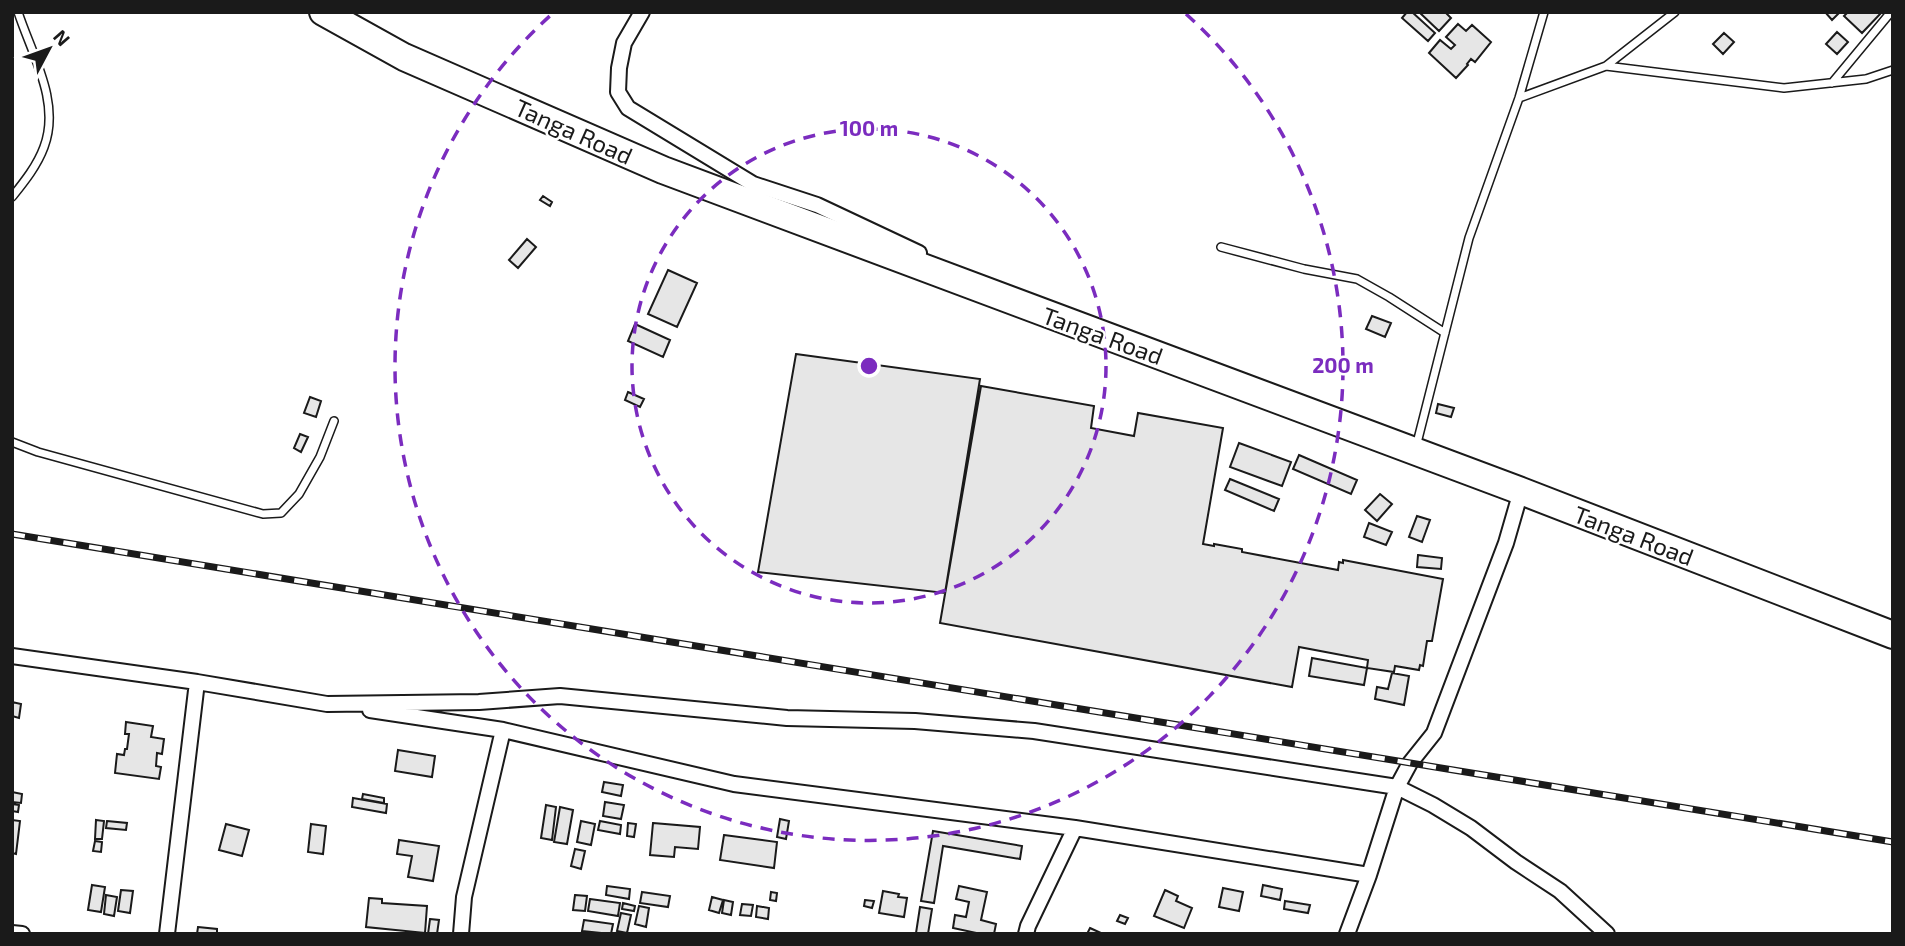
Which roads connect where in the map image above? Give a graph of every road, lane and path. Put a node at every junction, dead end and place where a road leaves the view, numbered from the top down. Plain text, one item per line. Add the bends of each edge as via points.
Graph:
1 (18, 12) edge
2 (323, 12) edge
3 (642, 12) edge
4 (1544, 12) edge
5 (1675, 12) edge
6 (1891, 12) edge
7 (1606, 66) junction
8 (1893, 70) edge
9 (1832, 83) junction
10 (1519, 98) junction
11 (12, 197) edge
12 (1221, 247) dead end
13 (981, 289) junction
14 (1445, 333) junction
15 (334, 421) dead end
16 (12, 442) edge
17 (1415, 452) junction
18 (1521, 491) junction
19 (1893, 635) edge
20 (12, 656) edge
21 (197, 682) junction
22 (327, 704) junction
23 (503, 730) junction
24 (1397, 788) junction
25 (1075, 828) junction
26 (1369, 875) junction
27 (12, 933) edge
28 (22, 934) edge
29 (167, 934) edge
30 (461, 934) edge
31 (1026, 934) edge
32 (1347, 934) edge
33 (1607, 934) edge

1 - 11 lane via 50,111 44,146
2 - 13 highway, Tanga Road via 404,57 663,170
3 - 13 street via 624,43 619,68 618,92 628,108 753,184 817,205 919,253
4 - 10 lane
5 - 7 lane
6 - 9 lane
7 - 9 lane via 1784,88
7 - 10 lane
8 - 9 lane
10 - 14 lane via 1469,238
12 - 14 lane via 1357,279
13 - 17 highway, Tanga Road
14 - 17 lane
15 - 16 lane via 299,494 281,513 264,514
17 - 18 highway, Tanga Road
18 - 19 highway, Tanga Road
18 - 24 street via 1434,733
20 - 21 street
21 - 22 street
21 - 29 street
22 - 23 street
22 - 24 street via 560,696 787,718 915,721 1034,731
23 - 25 street via 734,784
23 - 30 street via 464,897
24 - 26 street
24 - 33 street via 1471,828 1560,891
25 - 26 street
25 - 31 street
26 - 32 street
27 - 28 street

